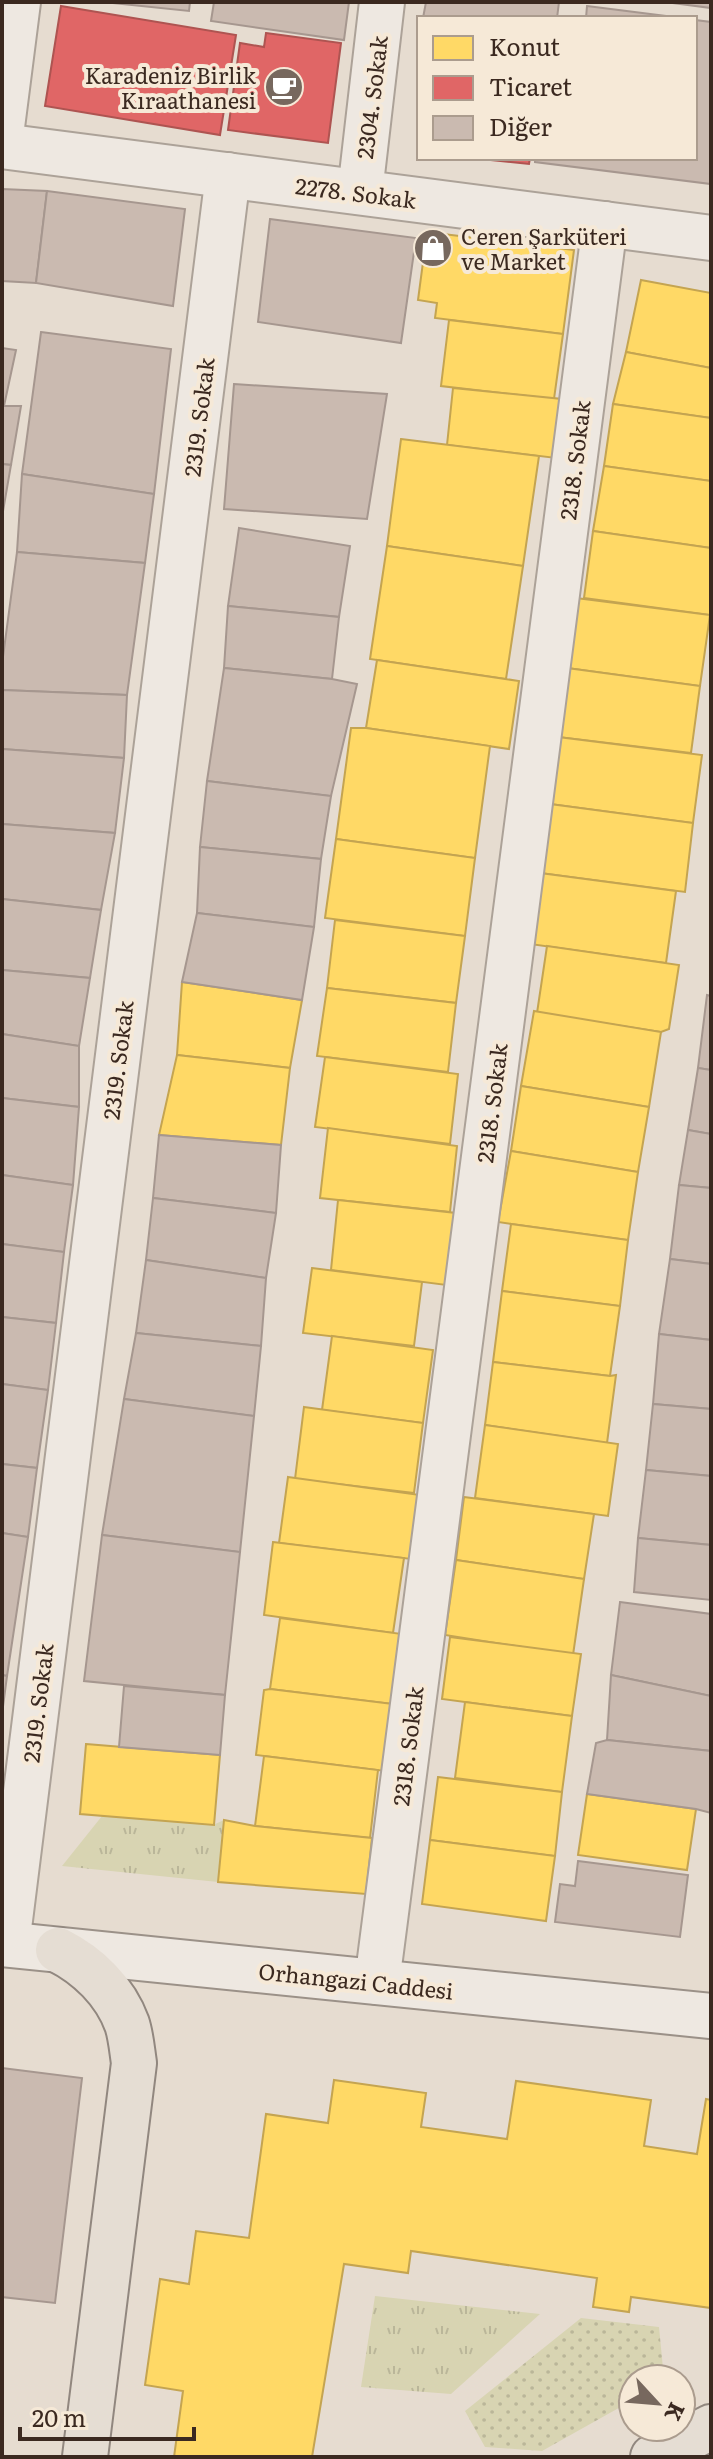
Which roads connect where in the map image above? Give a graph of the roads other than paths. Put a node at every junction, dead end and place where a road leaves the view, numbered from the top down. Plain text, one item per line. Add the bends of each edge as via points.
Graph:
1 (18, 2) edge
2 (382, 2) edge
3 (2, 127) edge
4 (2, 146) edge
5 (228, 175) junction
6 (360, 192) junction
7 (605, 224) junction
8 (711, 238) edge
9 (4, 1944) edge
10 (58, 1950) junction
11 (377, 1982) junction
12 (711, 2016) edge
13 (711, 2427) edge
14 (85, 2457) edge
15 (653, 2457) edge

1 - 3 street
2 - 6 street, 2304. Sokak
4 - 5 street, 2278. Sokak
5 - 6 street, 2278. Sokak
5 - 9 street, 2319. Sokak
6 - 7 street, 2278. Sokak
7 - 8 street, 2278. Sokak
7 - 11 street, 2318. Sokak
9 - 10 street, Orhangazi Caddesi
10 - 11 street, Orhangazi Caddesi
10 - 14 main road via 80,1960 117,2001 134,2063
11 - 12 street, Orhangazi Caddesi
13 - 15 main road

